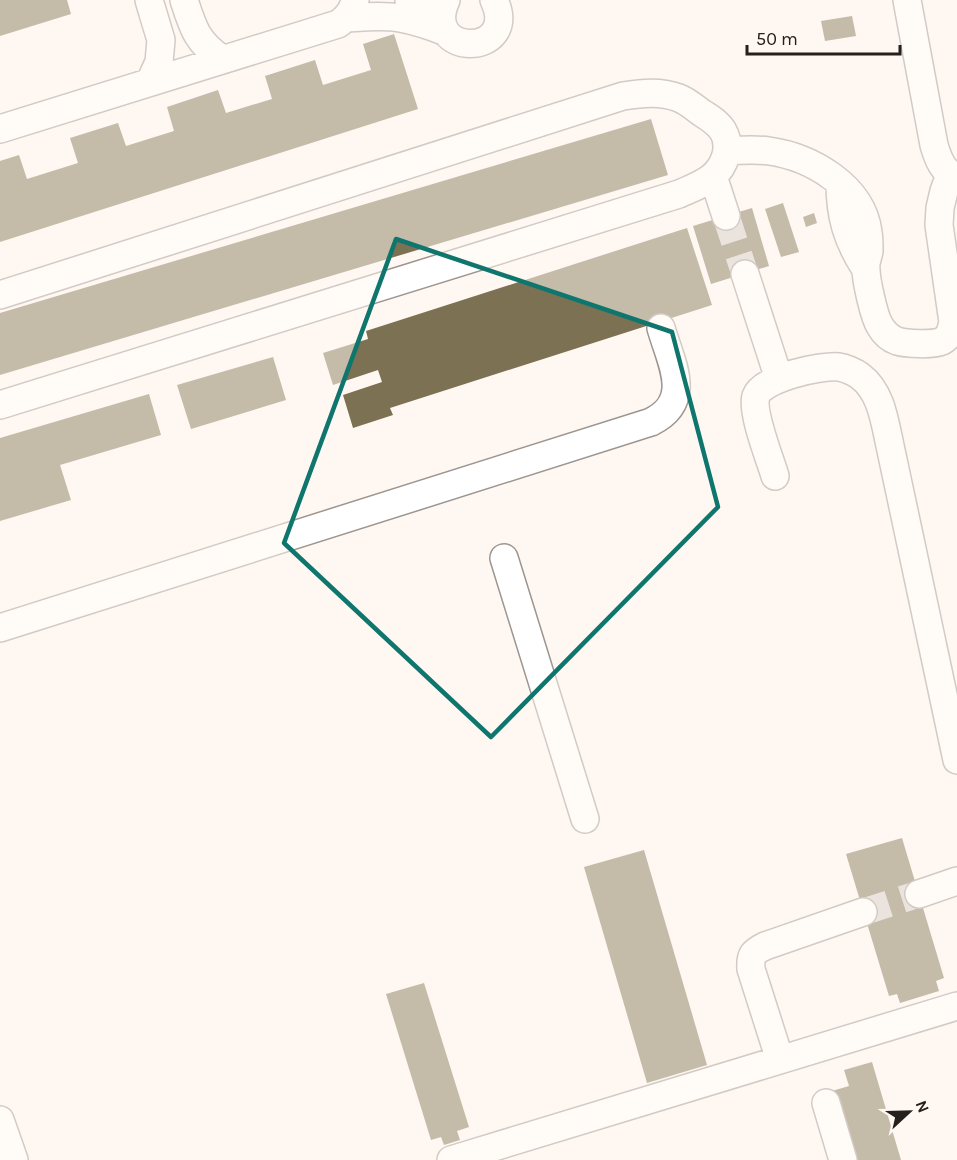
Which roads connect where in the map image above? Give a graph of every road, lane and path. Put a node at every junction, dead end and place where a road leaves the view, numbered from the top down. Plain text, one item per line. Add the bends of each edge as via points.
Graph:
1 (149, 0) edge
2 (184, 0) edge
3 (409, 0) edge
4 (431, 0) edge
5 (446, 0) edge
6 (495, 0) edge
7 (907, 0) edge
8 (351, 9) edge
9 (446, 32) junction
10 (222, 59) junction
11 (150, 82) junction
12 (0, 129) edge
13 (728, 151) junction
14 (712, 176) junction
15 (954, 177) edge
16 (726, 216) tunnel mouth
17 (745, 274) tunnel mouth
18 (0, 295) edge
19 (661, 328) dead end
20 (779, 379) junction
21 (0, 405) edge
22 (775, 476) dead end
23 (504, 558) dead end
24 (0, 628) edge
25 (957, 760) edge
26 (585, 819) dead end
27 (957, 881) edge
28 (919, 894) tunnel mouth
29 (863, 912) tunnel mouth
30 (957, 1006) edge
31 (780, 1060) junction
32 (826, 1103) dead end
33 (0, 1120) edge
34 (14, 1160) edge
35 (451, 1160) edge
36 (843, 1160) edge

1 - 11 lane via 161,40 159,62
2 - 10 lane via 200,39
3 - 4 lane
5 - 9 lane via 442,9
6 - 9 lane via 499,23 482,42 469,45
7 - 15 lane via 934,145 939,162
8 - 9 lane via 423,23
8 - 10 lane via 338,24
10 - 11 lane
11 - 12 lane
13 - 14 lane
13 - 15 lane via 787,154 840,183 842,219 865,268 874,313 886,335 898,341 934,344 951,333 953,322 939,225 942,199
13 - 18 lane via 724,132 680,98 642,93 623,96
14 - 16 lane
14 - 21 lane via 679,194
17 - 20 lane
19 - 24 lane via 677,388 669,409 651,422
20 - 22 lane via 765,384 756,395 755,409
20 - 25 lane via 822,367 841,367 859,375 873,388 890,441
23 - 26 lane
27 - 28 lane
29 - 31 lane via 765,946 750,959
30 - 31 lane
31 - 35 lane
32 - 36 lane
33 - 34 lane

